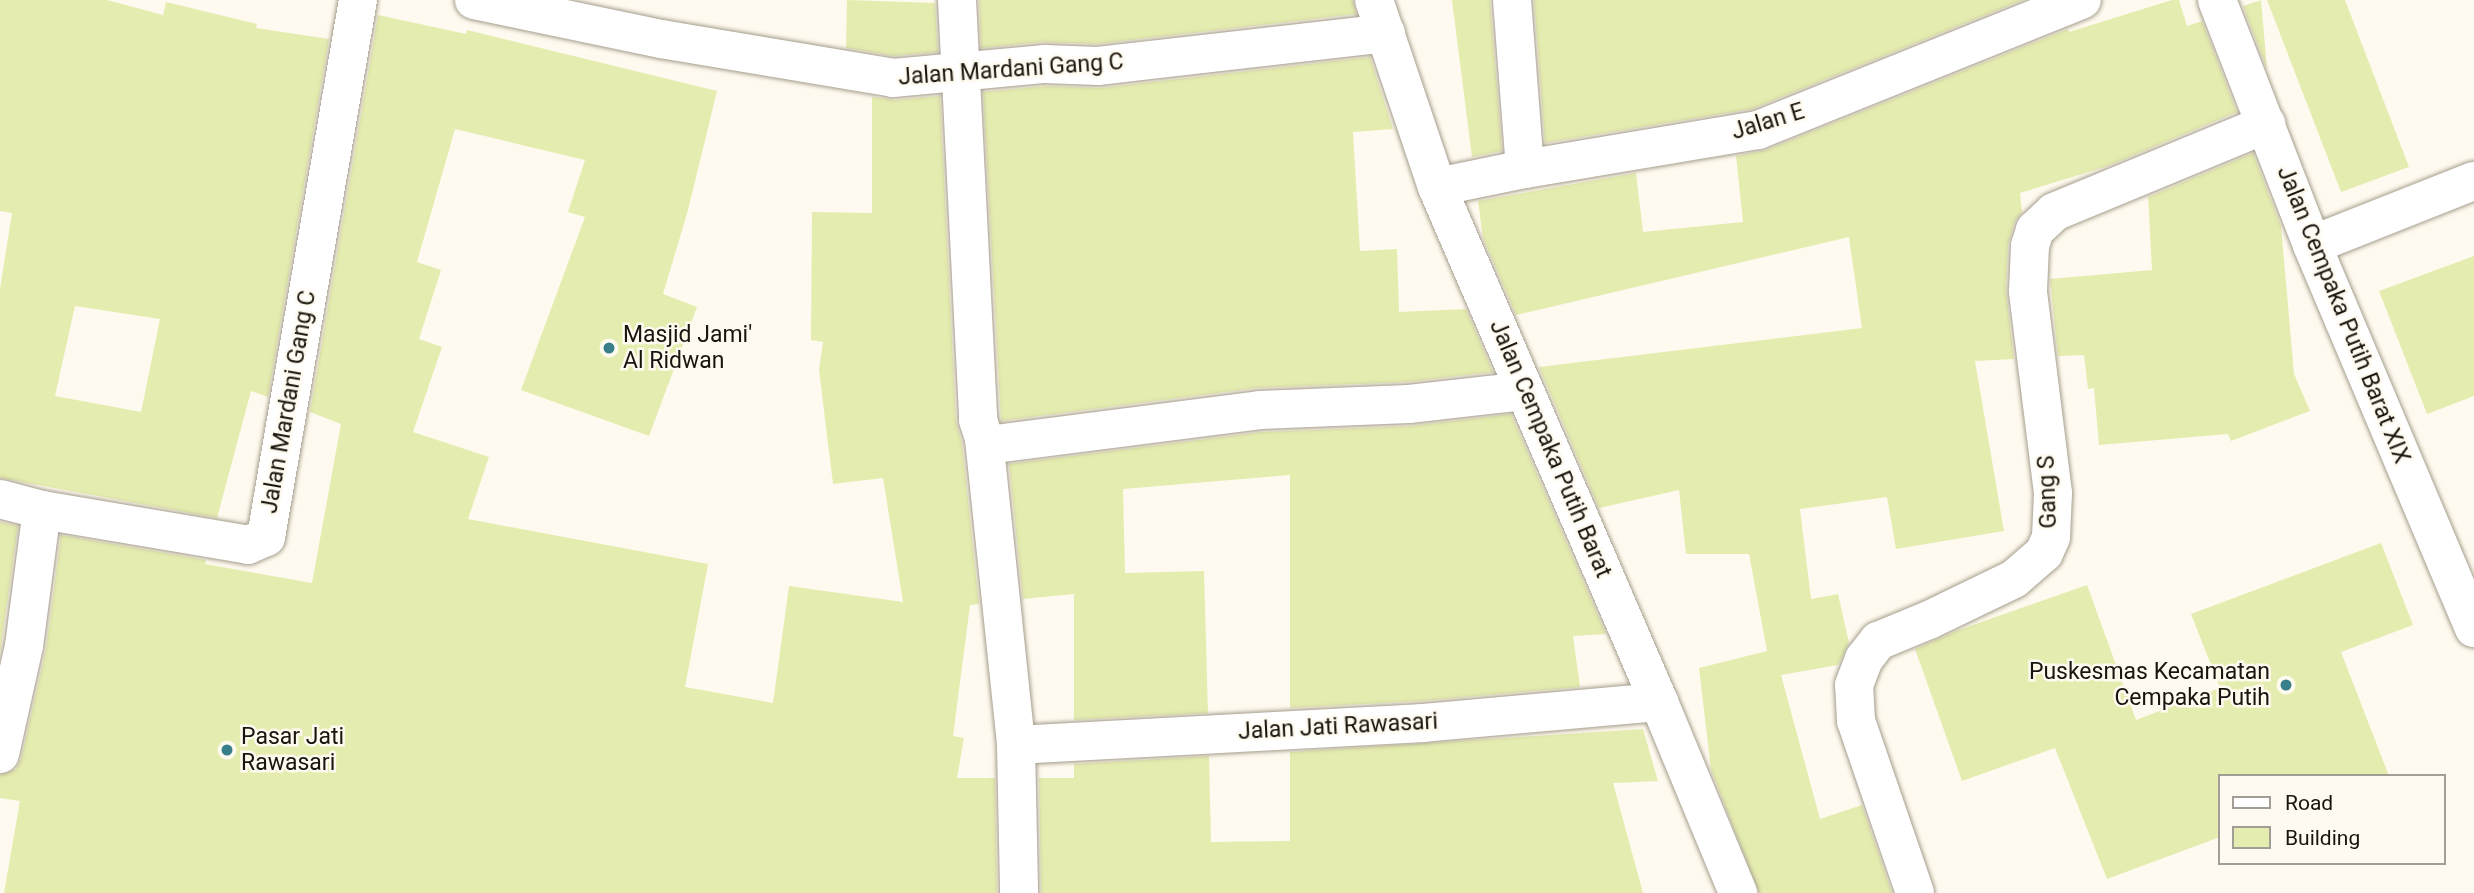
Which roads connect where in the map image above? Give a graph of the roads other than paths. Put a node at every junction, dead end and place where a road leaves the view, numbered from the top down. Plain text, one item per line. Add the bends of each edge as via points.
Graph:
1 (358, 0) edge
2 (474, 0) edge
3 (957, 0) edge
4 (1512, 0) edge
5 (2082, 0) edge
6 (2217, 0) edge
7 (1380, 16) edge
8 (959, 72) junction
9 (2266, 124) junction
10 (1525, 169) junction
11 (2474, 181) edge
12 (1437, 187) junction
13 (2312, 246) junction
14 (1524, 391) junction
15 (984, 439) junction
16 (0, 499) edge
17 (42, 510) junction
18 (2474, 628) edge
19 (1660, 702) junction
20 (1016, 746) junction
21 (0, 754) edge
22 (1019, 893) edge
23 (1738, 893) edge
24 (1915, 893) edge

1 - 17 street, Jalan Mardani Gang C via 265,537 248,545
2 - 8 street, Jalan Mardani Gang C via 662,39 893,78
3 - 8 street
4 - 10 street
5 - 10 street, Jalan E via 1758,130
6 - 9 street, Jalan Cempaka Putih Barat XIX
7 - 8 street, Jalan Mardani Gang C via 1098,66 1045,64
7 - 12 street, Jalan Cempaka Putih Barat
8 - 15 street via 978,420
9 - 13 street, Jalan Cempaka Putih Barat XIX
9 - 24 street, Gang S via 2054,212 2035,230 2028,291 2053,493 2051,537 2044,554 2014,579 1878,641 1864,659 1854,685 1856,722
10 - 12 street, Jalan E
11 - 13 street
12 - 14 street, Jalan Cempaka Putih Barat
13 - 18 street, Jalan Cempaka Putih Barat XIX
14 - 15 street via 1409,404 1260,410 995,443
14 - 19 street, Jalan Cempaka Putih Barat
15 - 20 street
16 - 17 street, Jalan Mardani Gang C
17 - 21 street via 24,646
19 - 20 street, Jalan Jati Rawasari via 1423,723
19 - 23 street, Jalan Cempaka Putih Barat
20 - 22 street

